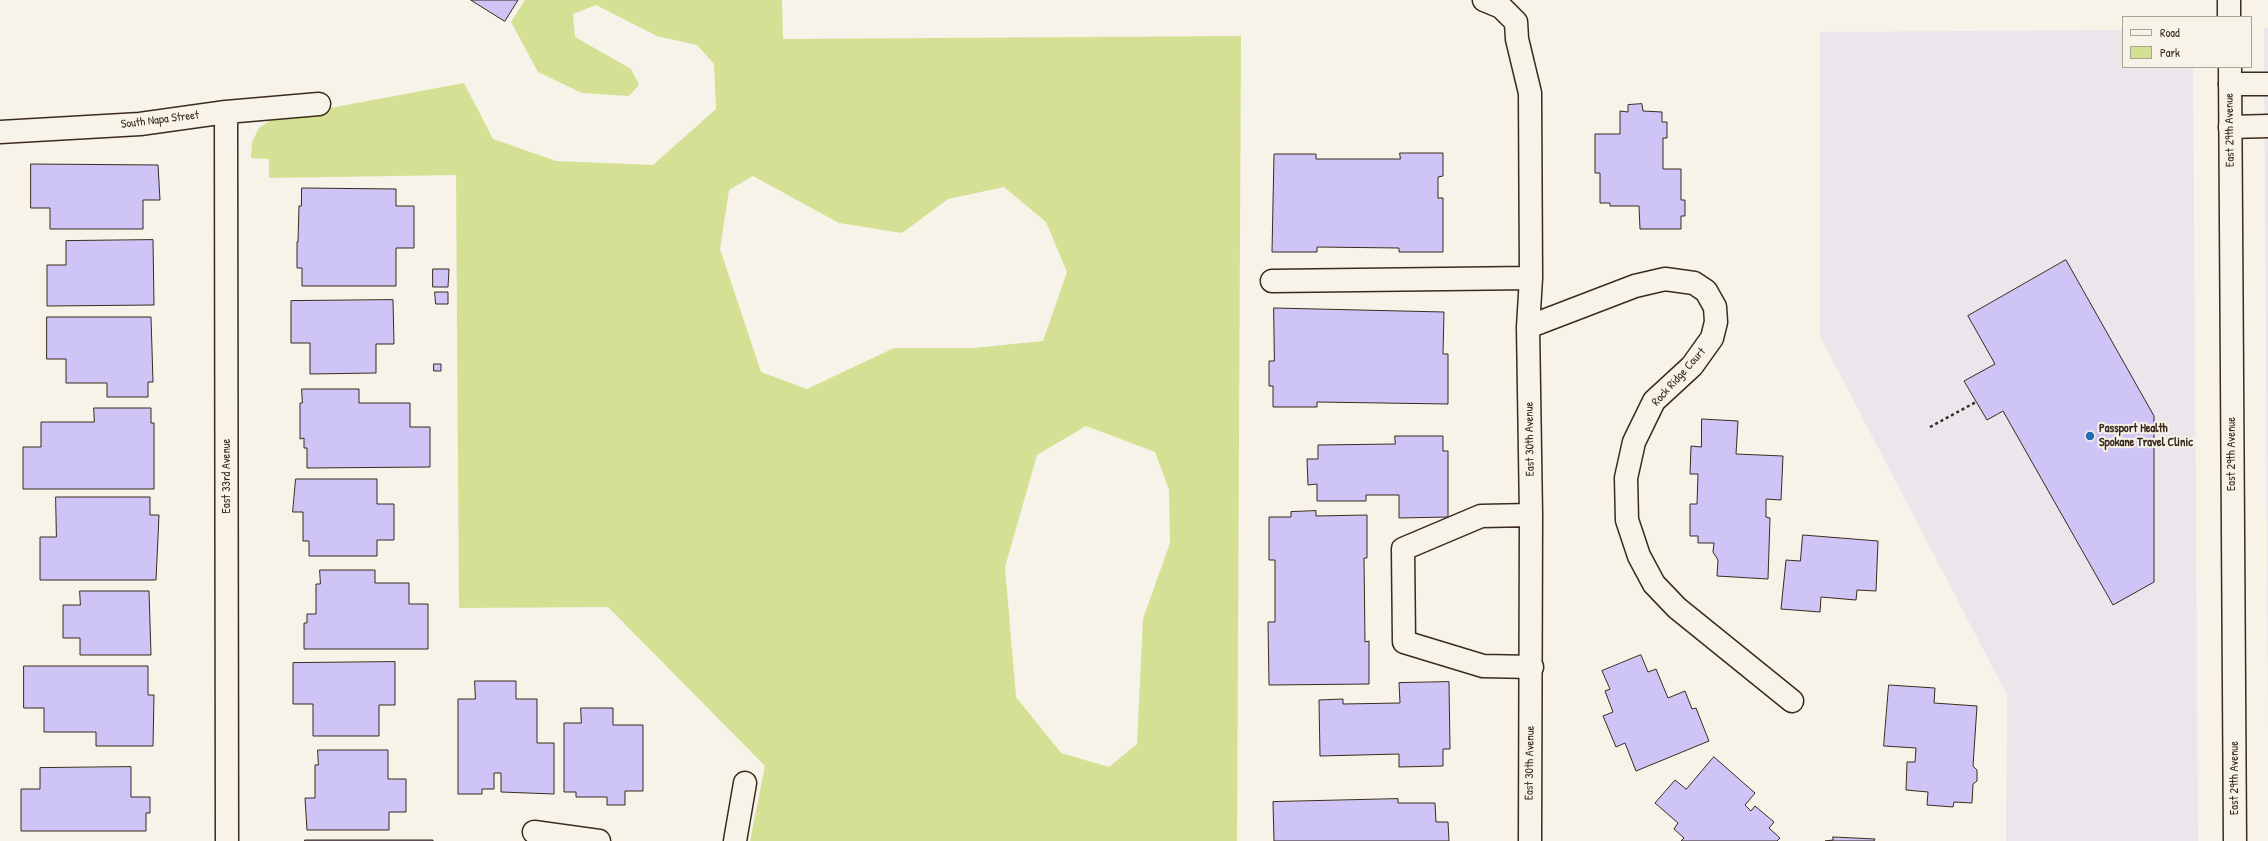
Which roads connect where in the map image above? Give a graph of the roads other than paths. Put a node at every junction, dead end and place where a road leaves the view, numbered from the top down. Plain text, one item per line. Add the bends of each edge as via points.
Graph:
1 (1484, 0) edge
2 (2229, 0) edge
3 (2229, 16) edge
4 (2230, 75) edge
5 (2268, 84) edge
6 (319, 104) dead end
7 (226, 112) junction
8 (2268, 126) edge
9 (2230, 127) junction
10 (0, 132) edge
11 (1531, 278) junction
12 (1272, 281) dead end
13 (1528, 327) junction
14 (1531, 516) junction
15 (1532, 667) junction
16 (1792, 701) dead end
17 (745, 783) dead end
18 (534, 832) dead end
19 (227, 841) edge
20 (599, 841) edge
21 (735, 841) edge
22 (1530, 841) edge
23 (2235, 841) edge

1 - 11 street, East 30th Avenue via 1501,7 1516,22 1517,39 1530,93
2 - 3 street
4 - 5 street
4 - 9 street, East 29th Avenue
6 - 7 street, South Napa Street
7 - 10 street, South Napa Street via 140,124
7 - 19 street, East 33rd Avenue
8 - 9 street
9 - 23 street, East 29th Avenue
11 - 12 street
11 - 13 street, East 30th Avenue
13 - 14 street, East 30th Avenue
13 - 16 street, Rock Ridge Court via 1635,286 1665,280 1694,283 1706,291 1715,307 1716,322 1712,338 1692,366 1654,401 1634,442 1626,478 1627,520 1639,556 1654,584 1677,608
14 - 15 street, East 30th Avenue
14 - 15 street via 1481,516 1403,549 1403,557 1404,642 1483,666
15 - 22 street, East 30th Avenue
17 - 21 street
18 - 20 street

